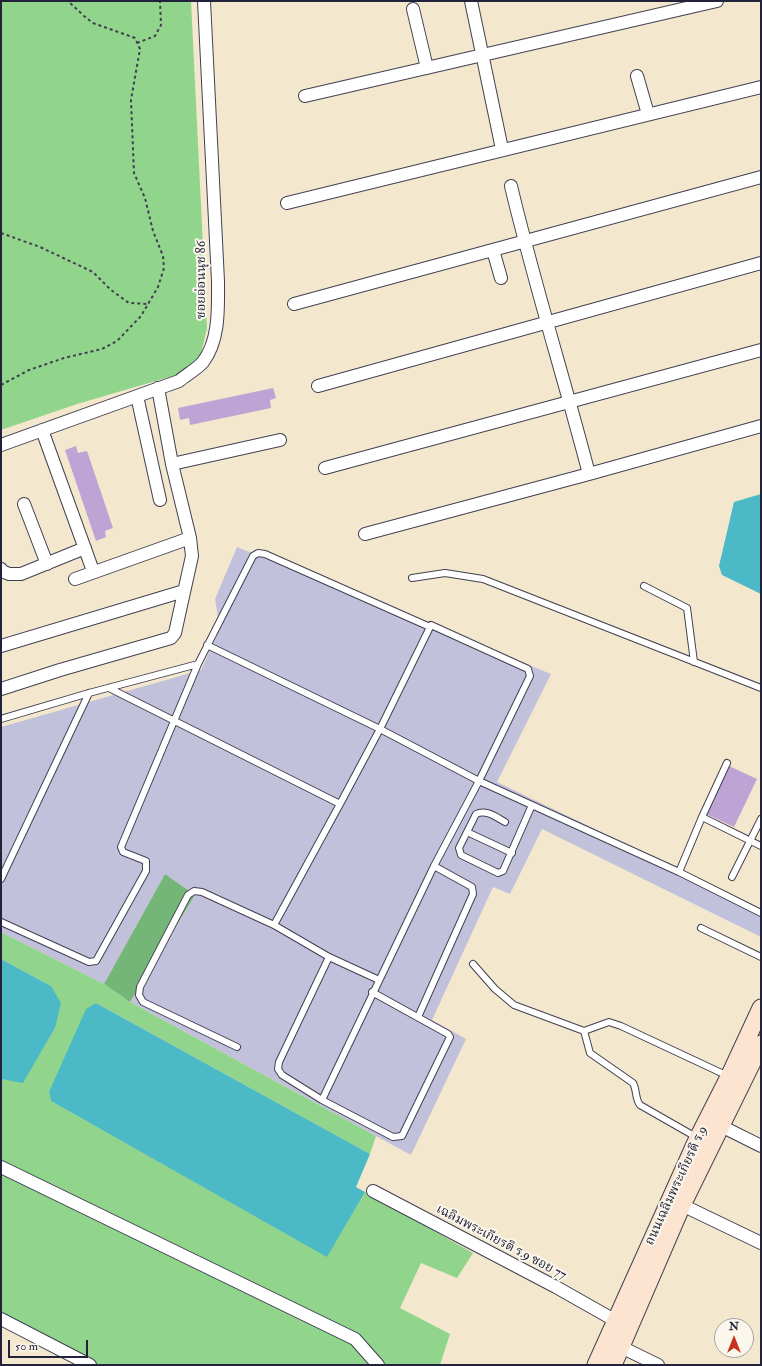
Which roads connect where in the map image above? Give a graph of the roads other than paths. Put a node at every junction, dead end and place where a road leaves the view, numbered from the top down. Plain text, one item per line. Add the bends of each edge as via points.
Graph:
1 (204, 1) edge
2 (471, 1) edge
3 (717, 1) edge
4 (413, 9) dead end
5 (483, 55) junction
6 (427, 68) junction
7 (637, 76) dead end
8 (761, 87) edge
9 (305, 96) dead end
10 (648, 114) junction
11 (502, 149) junction
12 (761, 177) edge
13 (511, 186) dead end
14 (287, 202) dead end
15 (524, 242) junction
16 (494, 250) junction
17 (761, 263) edge
18 (501, 278) dead end
19 (294, 304) dead end
20 (548, 323) junction
21 (761, 350) edge
22 (318, 386) dead end
23 (158, 388) junction
24 (138, 396) junction
25 (571, 403) junction
26 (761, 426) edge
27 (42, 430) junction
28 (280, 440) dead end
29 (1, 445) edge
30 (172, 464) junction
31 (325, 468) dead end
32 (589, 474) junction
33 (160, 500) dead end
34 (24, 504) dead end
35 (365, 534) dead end
36 (190, 538) junction
37 (85, 548) junction
38 (47, 564) junction
39 (1, 569) edge
40 (93, 571) junction
41 (412, 578) dead end
42 (75, 579) dead end
43 (644, 586) dead end
44 (184, 591) junction
45 (430, 627) junction
46 (207, 645) junction
47 (1, 646) edge
48 (694, 662) junction
49 (198, 664) junction
50 (109, 688) junction
51 (761, 688) edge
52 (1, 689) edge
53 (90, 693) junction
54 (1, 719) edge
55 (174, 721) junction
56 (380, 729) junction
57 (727, 763) dead end
58 (479, 781) junction
59 (340, 804) junction
60 (532, 805) junction
61 (702, 816) junction
62 (761, 819) edge
63 (505, 822) dead end
64 (467, 832) junction
65 (750, 841) junction
66 (761, 846) edge
67 (512, 852) junction
68 (434, 866) junction
69 (679, 872) junction
70 (732, 877) dead end
71 (1, 879) edge
72 (761, 913) edge
73 (1, 922) edge
74 (274, 925) junction
75 (701, 928) dead end
76 (329, 957) junction
77 (761, 957) edge
78 (473, 964) dead end
79 (379, 980) junction
80 (372, 992) junction
81 (761, 1008) edge
82 (418, 1017) junction
83 (584, 1031) junction
84 (237, 1047) dead end
85 (760, 1048) edge
86 (729, 1077) junction
87 (322, 1100) junction
88 (721, 1126) junction
89 (698, 1138) junction
90 (761, 1146) edge
91 (1, 1167) edge
92 (373, 1191) dead end
93 (682, 1205) junction
94 (761, 1243) edge
95 (1, 1319) edge
96 (616, 1321) junction
97 (621, 1347) junction
98 (90, 1365) edge
99 (378, 1365) edge
100 (596, 1365) edge
101 (613, 1365) edge
102 (658, 1365) edge

1 - 23 street, ซอยอ่อนนุช 86 via 218,281 217,317 211,347 203,363 179,381
2 - 5 street
3 - 5 street
4 - 6 street
5 - 6 street
5 - 11 street
6 - 9 street
7 - 10 street
8 - 10 street
10 - 11 street
11 - 14 street
12 - 15 street
13 - 15 street
15 - 16 street
15 - 20 street
16 - 18 street
16 - 19 street
17 - 20 street
20 - 22 street
20 - 25 street
21 - 25 street
23 - 24 street, ซอยอ่อนนุช 86
23 - 30 street
24 - 27 street, ซอยอ่อนนุช 86
24 - 33 street
25 - 31 street
25 - 32 street
26 - 32 street
27 - 29 street, ซอยอ่อนนุช 86
27 - 37 street
28 - 30 street
30 - 36 street
32 - 35 street
34 - 38 street
36 - 40 street
36 - 44 street via 192,556
37 - 38 street
37 - 40 street
38 - 39 street via 21,574 9,574
40 - 42 street
41 - 48 lane via 446,573 484,579
43 - 48 lane via 687,608
44 - 47 street
44 - 52 street via 175,633 171,638
45 - 46 lane via 258,553 253,556
45 - 56 lane
45 - 58 lane via 433,625 528,669 530,673
46 - 49 lane
46 - 56 lane
48 - 51 lane
49 - 50 lane
49 - 55 lane
50 - 53 lane
50 - 55 lane
53 - 54 lane
53 - 71 lane
55 - 59 lane
55 - 73 lane via 121,847 123,852 146,861 146,871 96,961 89,962
56 - 58 lane
56 - 59 lane
57 - 61 lane
58 - 60 lane
58 - 68 lane
59 - 74 lane
60 - 67 lane
60 - 69 lane
61 - 65 lane
61 - 69 lane
62 - 65 lane
63 - 64 lane via 480,812 476,814
64 - 67 lane
64 - 67 lane via 459,848 461,855 498,873 504,871
65 - 66 lane
65 - 70 lane
68 - 79 lane
68 - 82 lane via 472,887 473,894
69 - 72 lane
74 - 76 lane
74 - 84 lane via 202,892 194,891 188,895 140,987 139,995 143,1002
75 - 77 lane
76 - 79 lane
76 - 87 lane via 278,1069 282,1075
78 - 83 lane via 495,989 514,1005
79 - 80 lane
80 - 82 lane
80 - 87 lane
81 - 86 main road, ถนนเฉลิมพระเกียรติ ร.9
82 - 87 lane via 448,1034 450,1040 402,1136 393,1137
83 - 86 lane via 610,1022
83 - 89 lane via 590,1053 633,1083 640,1105
85 - 88 main road, ถนนเฉลิมพระเกียรติ ร.9
86 - 89 main road, ถนนเฉลิมพระเกียรติ ร.9
88 - 90 street
88 - 93 main road, ถนนเฉลิมพระเกียรติ ร.9
89 - 96 main road, ถนนเฉลิมพระเกียรติ ร.9
91 - 99 street via 355,1339
92 - 96 street, เฉลิมพระเกียรติ ร.9 ซอย 77
93 - 94 street
93 - 97 main road, ถนนเฉลิมพระเกียรติ ร.9
95 - 98 street
96 - 100 main road, ถนนเฉลิมพระเกียรติ ร.9
97 - 101 main road, ถนนเฉลิมพระเกียรติ ร.9
97 - 102 street

